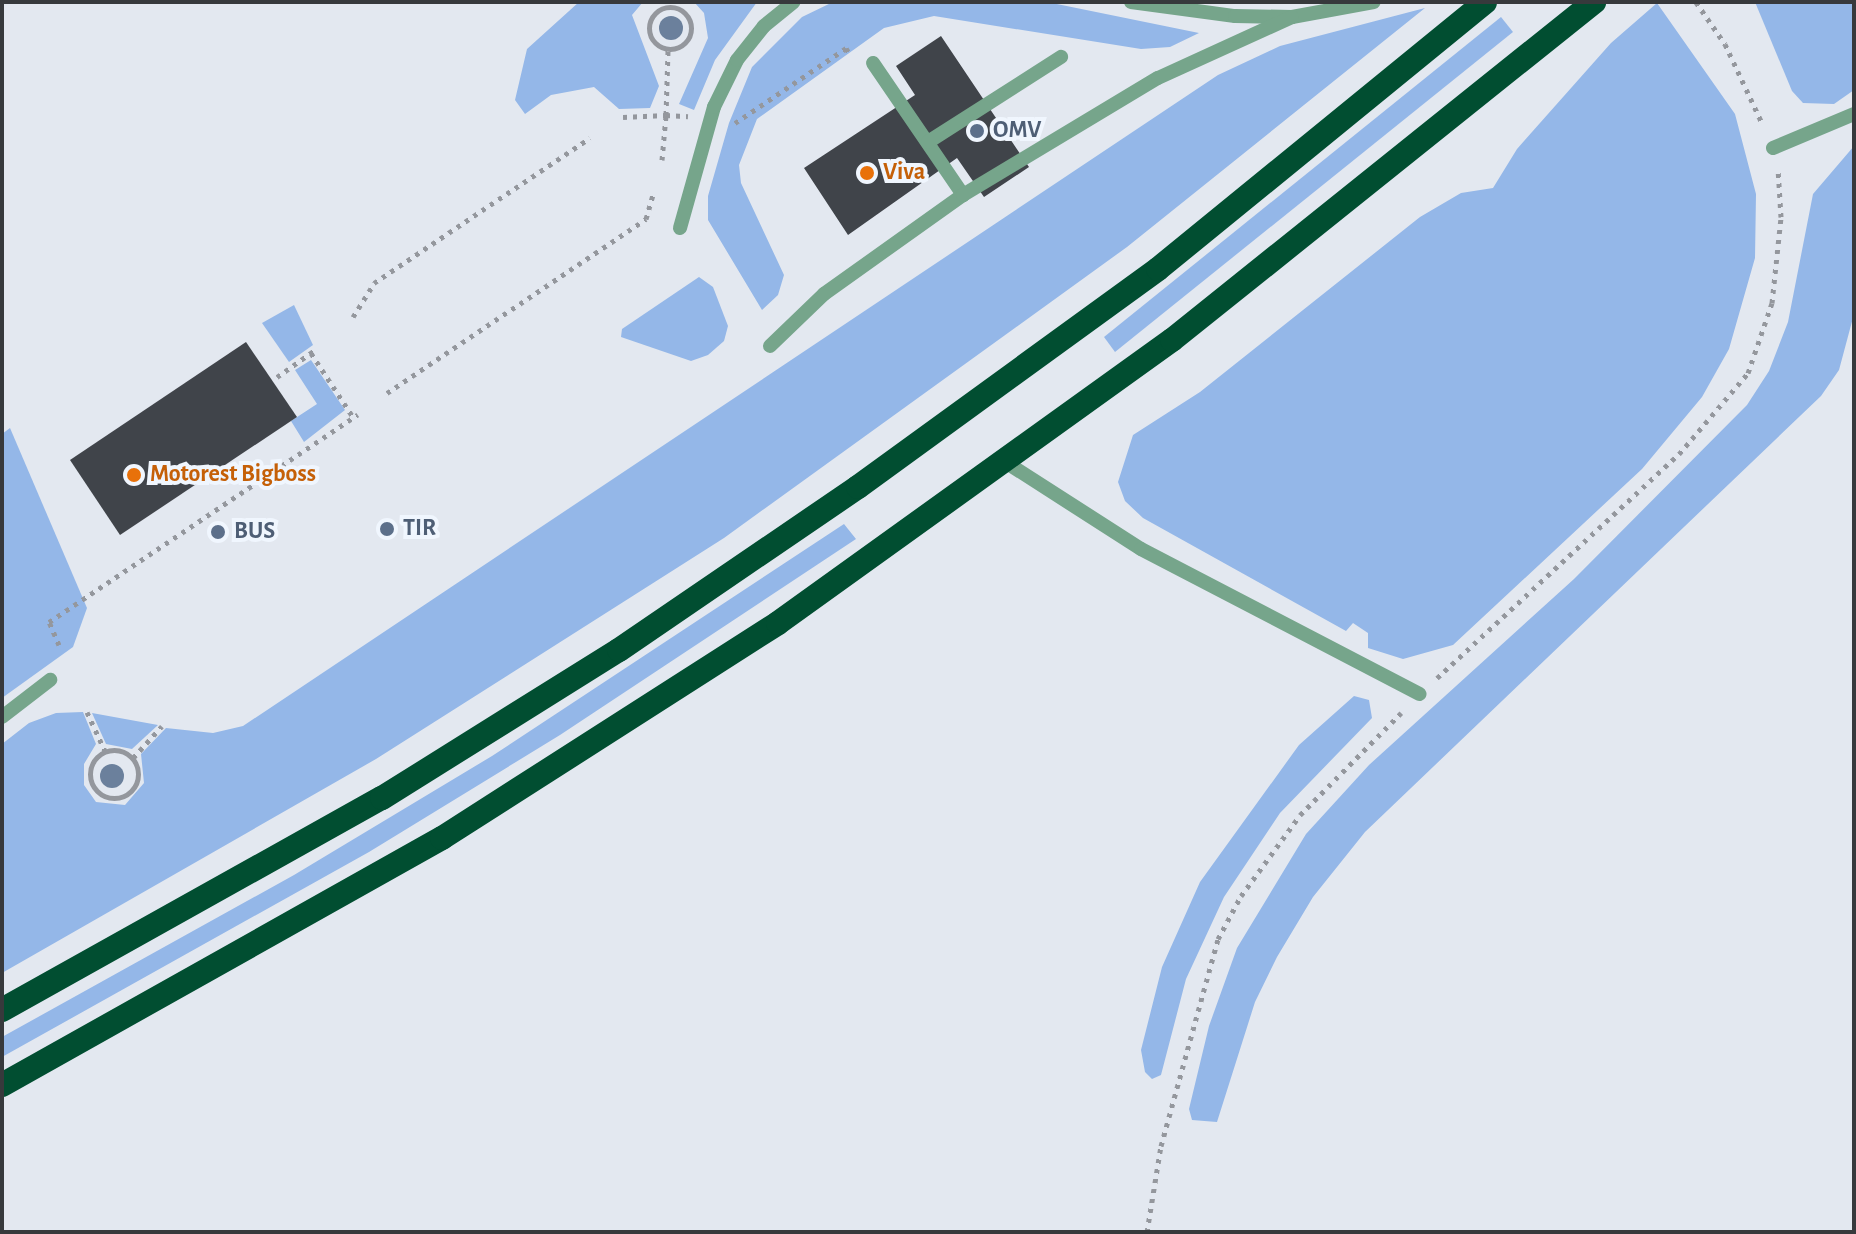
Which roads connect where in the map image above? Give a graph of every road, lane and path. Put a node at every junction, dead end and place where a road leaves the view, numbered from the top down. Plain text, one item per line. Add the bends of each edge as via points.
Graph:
1 (794, 2) edge
2 (1131, 2) edge
3 (1374, 2) edge
4 (1485, 2) edge
5 (1594, 2) edge
6 (1696, 2) edge
7 (1292, 17) junction
8 (668, 50) junction
9 (1061, 57) dead end
10 (854, 60) dead end
11 (873, 63) dead end
12 (1854, 114) edge
13 (666, 115) junction
14 (623, 117) dead end
15 (692, 117) dead end
16 (724, 125) dead end
17 (590, 138) dead end
18 (928, 142) junction
19 (1773, 148) junction
20 (662, 160) dead end
21 (653, 194) dead end
22 (963, 195) junction
23 (680, 228) dead end
24 (353, 317) dead end
25 (770, 346) dead end
26 (277, 377) dead end
27 (387, 393) dead end
28 (1007, 463) junction
29 (59, 645) dead end
30 (50, 680) dead end
31 (1419, 694) junction
32 (87, 712) dead end
33 (2, 717) edge
34 (162, 726) dead end
35 (105, 751) junction
36 (133, 758) junction
37 (2, 1010) edge
38 (2, 1085) edge
39 (1147, 1232) edge

1 - 23 lane via 764,26 737,60 714,107
2 - 7 lane via 1235,16
3 - 7 lane
4 - 37 highway via 1158,269 820,513 619,650 382,798
5 - 28 highway via 1301,239
6 - 19 path via 1725,44
7 - 22 lane via 1158,78
8 - 8 path via 681,47 692,30 689,17 673,7 660,10 649,26 652,39
8 - 13 path
9 - 18 lane
10 - 16 path via 846,48 730,127
11 - 18 lane
12 - 19 lane
13 - 14 path
13 - 15 path
13 - 20 path
17 - 24 path via 374,283
18 - 22 lane
19 - 31 path via 1780,175 1779,254 1766,331 1748,373 1679,454
21 - 27 path via 646,219
22 - 25 lane via 824,294
26 - 29 path via 313,351 355,416 49,622
28 - 31 lane via 1141,549
28 - 38 highway via 778,623 442,838
30 - 33 lane
31 - 39 path via 1300,815 1241,896 1218,939 1165,1132
32 - 35 path
34 - 36 path
35 - 36 path via 121,750
35 - 36 path via 93,761 89,777 104,796 119,798 133,789 139,774

